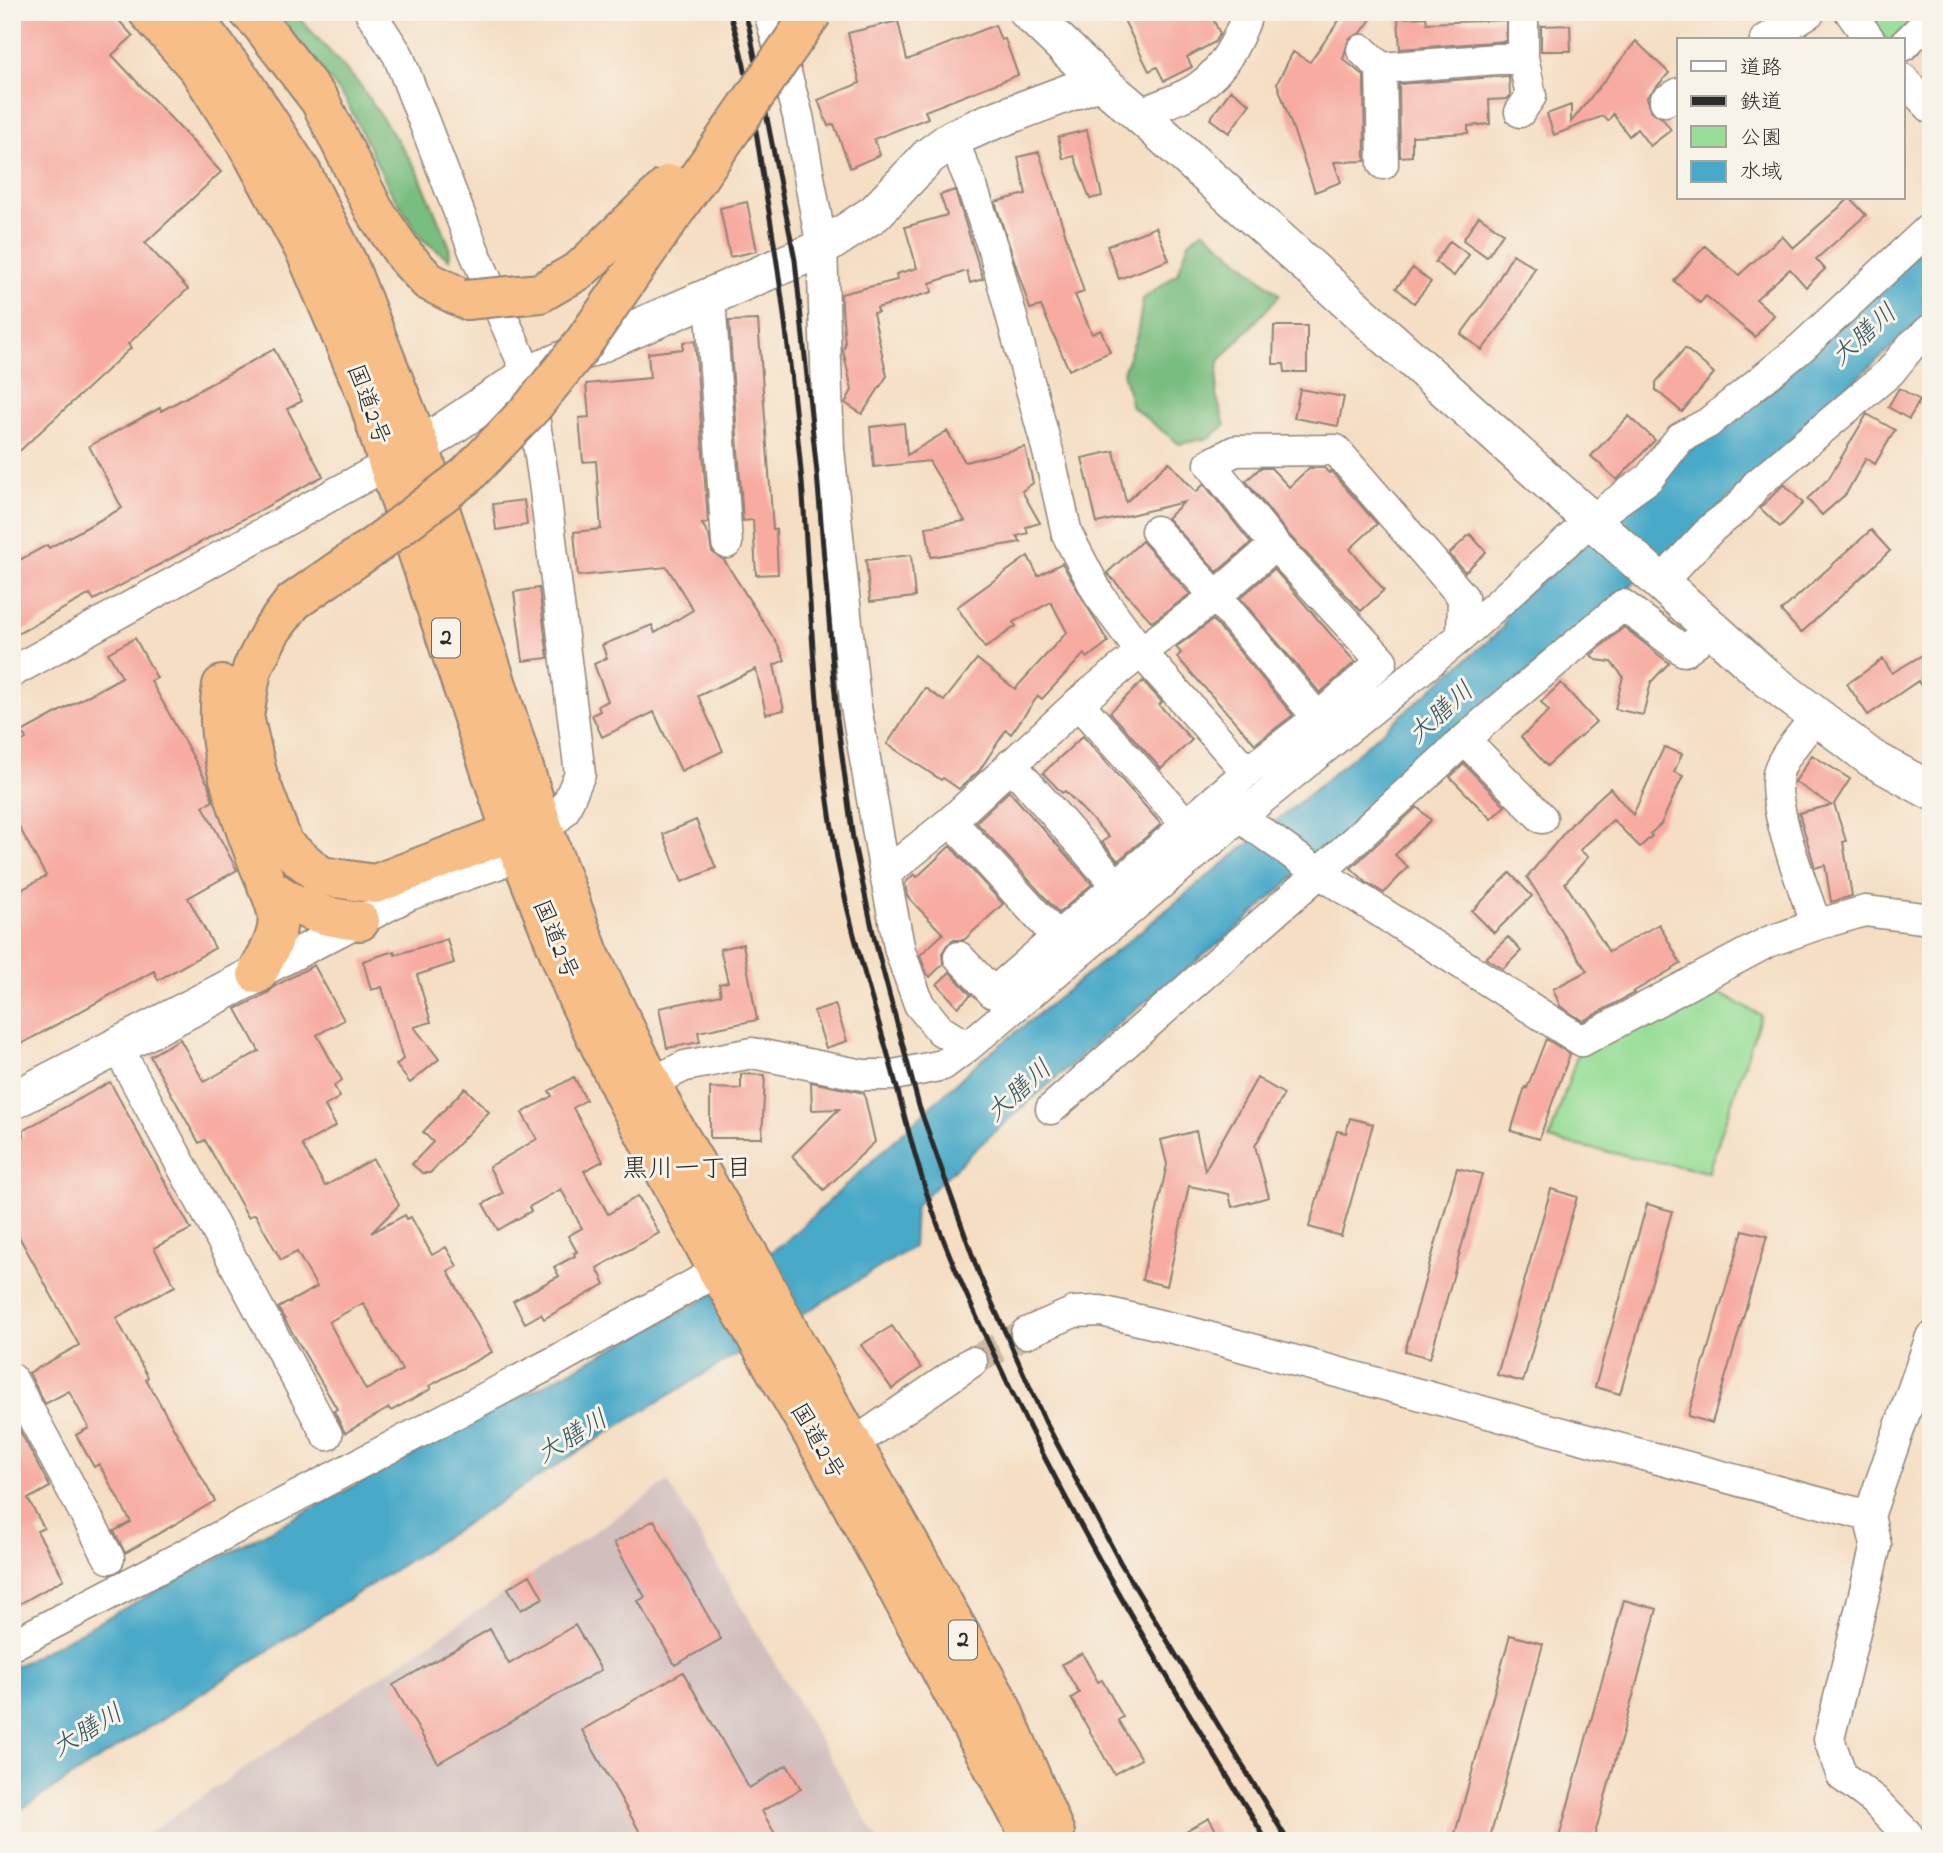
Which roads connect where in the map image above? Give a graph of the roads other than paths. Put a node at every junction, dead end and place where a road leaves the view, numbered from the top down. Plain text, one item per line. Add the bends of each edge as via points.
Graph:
1 (148, 12) edge
2 (189, 12) edge
3 (249, 12) edge
4 (370, 12) edge
5 (769, 12) edge
6 (787, 12) edge
7 (813, 12) edge
8 (1028, 12) edge
9 (1248, 12) edge
10 (1523, 12) edge
11 (1810, 12) edge
12 (1850, 12) edge
13 (1931, 18) edge
14 (1768, 38) edge
15 (1869, 38) edge
16 (1904, 45) edge
17 (1523, 57) junction
18 (1904, 80) edge
19 (1100, 81) junction
20 (1931, 108) edge
21 (1520, 112) dead end
22 (1139, 114) junction
23 (953, 139) junction
24 (1382, 164) dead end
25 (670, 184) junction
26 (1931, 226) edge
27 (822, 248) junction
28 (710, 298) junction
29 (1931, 329) edge
30 (528, 375) junction
31 (404, 456) junction
32 (1595, 523) junction
33 (1156, 531) dead end
34 (373, 534) junction
35 (727, 543) dead end
36 (1275, 545) junction
37 (1657, 579) junction
38 (1216, 596) junction
39 (1713, 629) junction
40 (1462, 636) junction
41 (1141, 652) junction
42 (12, 672) edge
43 (1078, 703) junction
44 (1816, 717) junction
45 (1310, 724) junction
46 (1465, 740) junction
47 (1011, 764) junction
48 (1304, 764) junction
49 (1247, 772) junction
50 (1931, 791) edge
51 (1542, 818) dead end
52 (951, 821) junction
53 (1247, 822) junction
54 (1188, 826) junction
55 (525, 839) junction
56 (1315, 871) junction
57 (885, 874) junction
58 (267, 886) junction
59 (1118, 887) junction
60 (1931, 919) edge
61 (360, 921) junction
62 (1816, 925) junction
63 (1058, 938) junction
64 (959, 957) dead end
65 (257, 974) junction
66 (117, 1046) junction
67 (968, 1046) junction
68 (638, 1088) junction
69 (12, 1101) edge
70 (1051, 1109) dead end
71 (731, 1270) junction
72 (1026, 1334) tunnel mouth
73 (1931, 1337) edge
74 (972, 1362) tunnel mouth
75 (12, 1379) edge
76 (327, 1435) dead end
77 (841, 1453) junction
78 (1870, 1516) junction
79 (110, 1558) dead end
80 (12, 1645) edge
81 (1033, 1841) edge
82 (1059, 1841) edge
83 (1910, 1841) edge

1 - 31 highway, 国道2号 / 2 via 198,68 253,153 306,253 367,396
2 - 31 highway, 国道2号 / 2 via 303,173 348,264
3 - 25 highway, bridge via 320,101 374,210 405,256 428,281 466,300 540,293 580,270
4 - 30 street via 398,55
5 - 27 street via 797,116
6 - 25 highway
7 - 34 highway, bridge via 582,345 533,406 467,475
8 - 19 street
9 - 22 street via 1222,65 1200,87
10 - 17 street
11 - 14 street
12 - 15 street
13 - 16 street
17 - 21 street via 1531,96
17 - 24 street via 1371,59
18 - 20 street
19 - 22 street
19 - 23 street
22 - 32 street
23 - 27 street via 920,165 875,214
23 - 41 street via 995,255 1067,534 1099,595
25 - 34 highway, bridge via 524,385 487,428
26 - 32 street via 1801,348 1708,423 1680,438 1648,478
27 - 28 street
27 - 57 street via 829,449 855,701
28 - 30 street
28 - 35 street
29 - 37 street via 1890,372 1756,485 1740,506
30 - 31 street
30 - 55 street via 580,774 564,811
31 - 42 street
31 - 55 highway, 国道2号 / 2
32 - 37 street
32 - 40 street
33 - 38 street
34 - 55 highway via 293,602 251,669 244,716 258,776 284,845 321,876 375,884
34 - 58 highway via 285,580 255,613 225,668 219,701 221,743 237,806
36 - 38 street
36 - 40 street via 1210,464 1235,451 1336,450 1463,597
36 - 45 street via 1382,661
37 - 39 street
38 - 41 street
38 - 45 street
39 - 44 street
39 - 46 street via 1684,650 1623,605
40 - 48 street
41 - 43 street
41 - 49 street
43 - 47 street
43 - 54 street
44 - 50 street via 1871,758
44 - 62 street via 1780,767 1776,783 1779,810
45 - 48 street
45 - 49 street
46 - 51 street
46 - 56 street
47 - 52 street
47 - 59 street
48 - 53 street
49 - 54 street
52 - 57 street
52 - 63 street
53 - 56 street
53 - 67 street
54 - 59 street
55 - 61 street
55 - 68 highway, 国道2号 / 2 via 589,953
56 - 62 street via 1581,1041 1768,942
56 - 70 street
57 - 67 street via 900,951 919,1004 940,1030
58 - 61 highway via 290,904 332,918
58 - 65 highway via 277,915 274,941
59 - 63 street
60 - 62 street via 1864,911
61 - 65 street
63 - 64 street via 993,993
65 - 66 street
66 - 69 street
66 - 76 street
67 - 68 street via 943,1065 894,1075 863,1075 752,1053 685,1066
68 - 71 highway, 国道2号 / 2 via 666,1113
71 - 77 highway, 国道2号 / 2
71 - 80 street
72 - 78 street via 1074,1312 1101,1311
73 - 78 street
74 - 77 street
75 - 79 street
77 - 81 highway, 国道2号 / 2
77 - 82 highway, 国道2号 / 2 via 999,1702
78 - 83 street via 1876,1545 1829,1739 1842,1776 1874,1800

